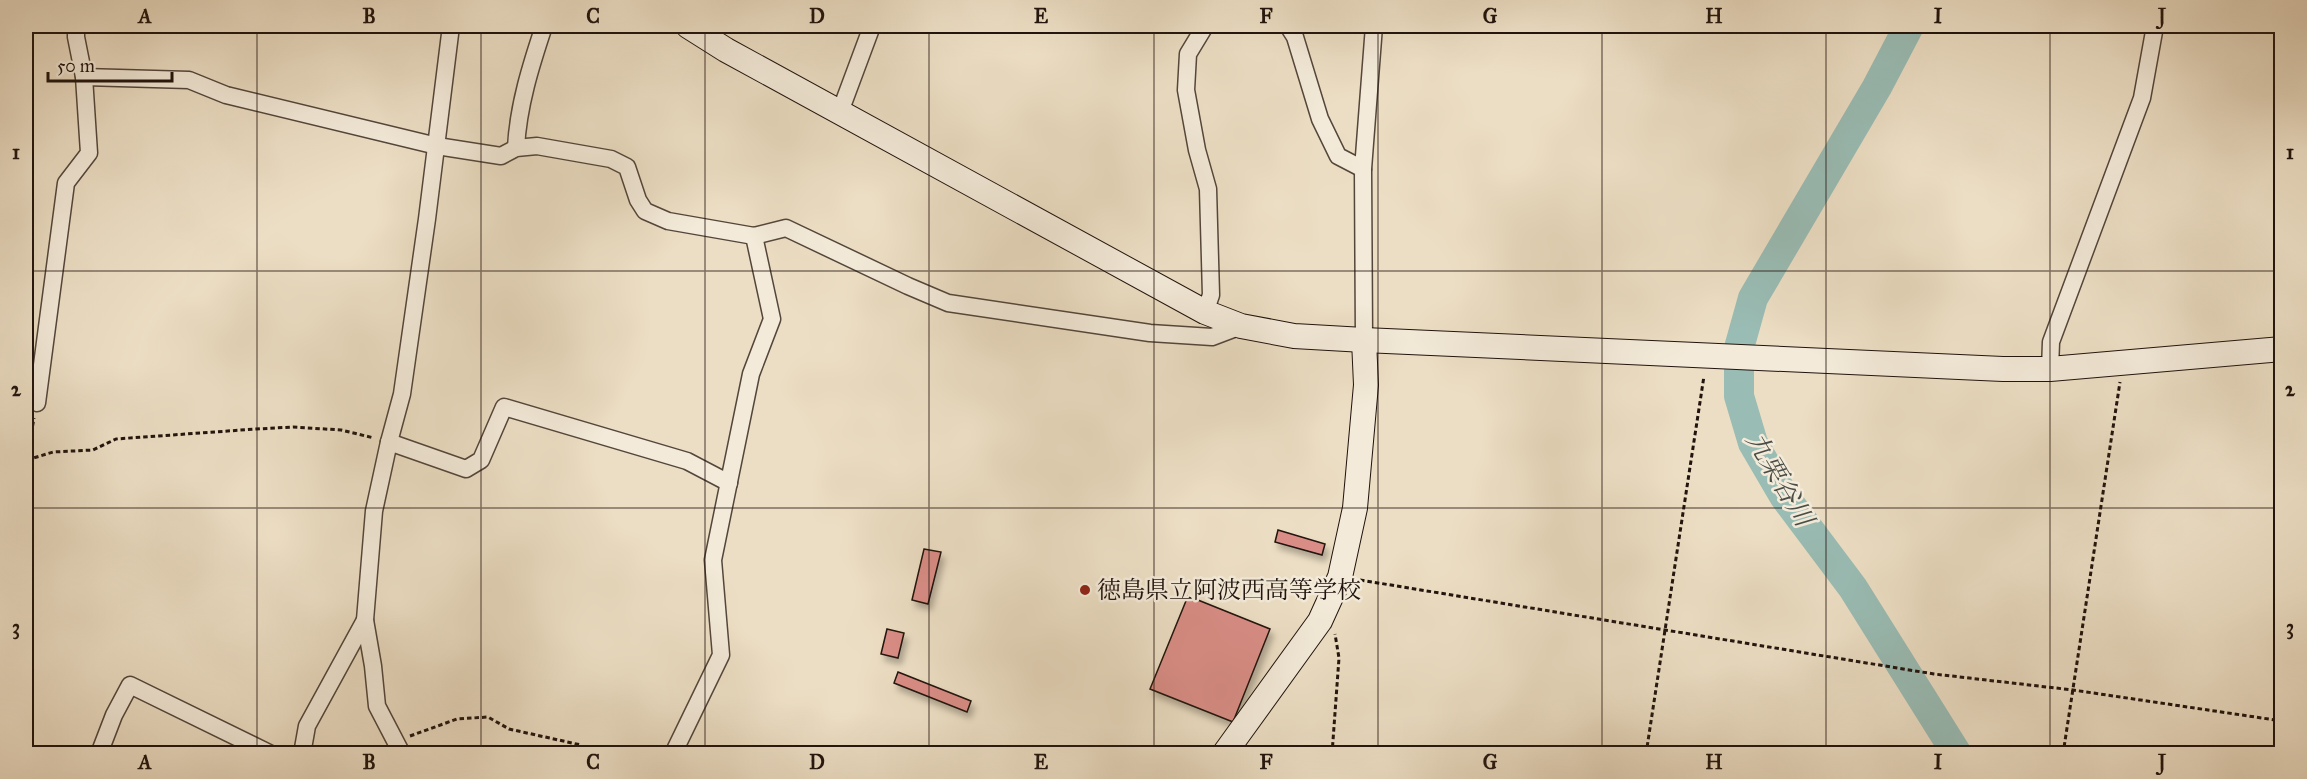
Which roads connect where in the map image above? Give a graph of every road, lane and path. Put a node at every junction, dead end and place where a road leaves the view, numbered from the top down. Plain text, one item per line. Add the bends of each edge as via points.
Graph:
1 (76, 26) edge
2 (451, 26) edge
3 (544, 26) edge
4 (688, 26) edge
5 (873, 26) edge
6 (1205, 26) edge
7 (1288, 26) edge
8 (1374, 26) edge
9 (2155, 26) edge
10 (84, 77) junction
11 (840, 112) junction
12 (436, 146) junction
13 (516, 148) junction
14 (1363, 169) junction
15 (754, 236) junction
16 (1205, 312) junction
17 (1240, 326) junction
18 (1364, 340) junction
19 (2282, 349) edge
20 (1711, 355) junction
21 (2120, 364) junction
22 (2050, 369) junction
23 (37, 403) joint
24 (388, 442) junction
25 (26, 461) edge
26 (729, 483) junction
27 (1340, 577) junction
28 (365, 620) junction
29 (1320, 621) junction
30 (1665, 630) junction
31 (2073, 690) junction
32 (2282, 721) edge
33 (399, 747) edge
34 (99, 753) edge
35 (271, 753) edge
36 (302, 753) edge
37 (588, 753) edge
38 (673, 753) edge
39 (1224, 753) edge
40 (1332, 753) edge
41 (1646, 753) edge
42 (2063, 753) edge

1 - 10 street
2 - 12 street
3 - 13 street via 517,124
4 - 11 street
5 - 11 street
6 - 16 street via 1188,54 1186,90 1208,189 1210,295
7 - 14 street via 1295,37 1320,119 1338,156
8 - 14 street
9 - 22 street via 2142,98 2051,342
10 - 12 street via 189,80 226,95
10 - 23 street via 89,153 66,183
11 - 16 street
12 - 13 street via 501,156
12 - 24 street via 402,394
13 - 15 street via 537,146 611,159 627,167 645,211 668,221
14 - 18 street
15 - 17 street via 786,228 948,303 1150,333 1212,337
15 - 26 street via 772,319 751,374
16 - 17 street
17 - 18 street via 1293,336
18 - 20 street
18 - 27 street via 1366,385 1355,507
19 - 21 street
20 - 22 street
20 - 30 path
21 - 22 street
21 - 31 path
23 - 25 path
24 - 25 path via 341,430 293,427 116,440 93,450 53,452
24 - 26 street via 466,469 481,460 504,407 687,461
24 - 28 street via 374,511
26 - 38 street via 713,560 721,655
27 - 29 street
27 - 30 path
28 - 33 street via 377,706
28 - 36 street via 307,726
29 - 39 street
29 - 40 path via 1335,634 1339,658
30 - 31 path via 1934,674
30 - 41 path
31 - 32 path
31 - 42 path
33 - 37 path via 458,719 488,717 509,729 582,744
34 - 35 street via 130,685

